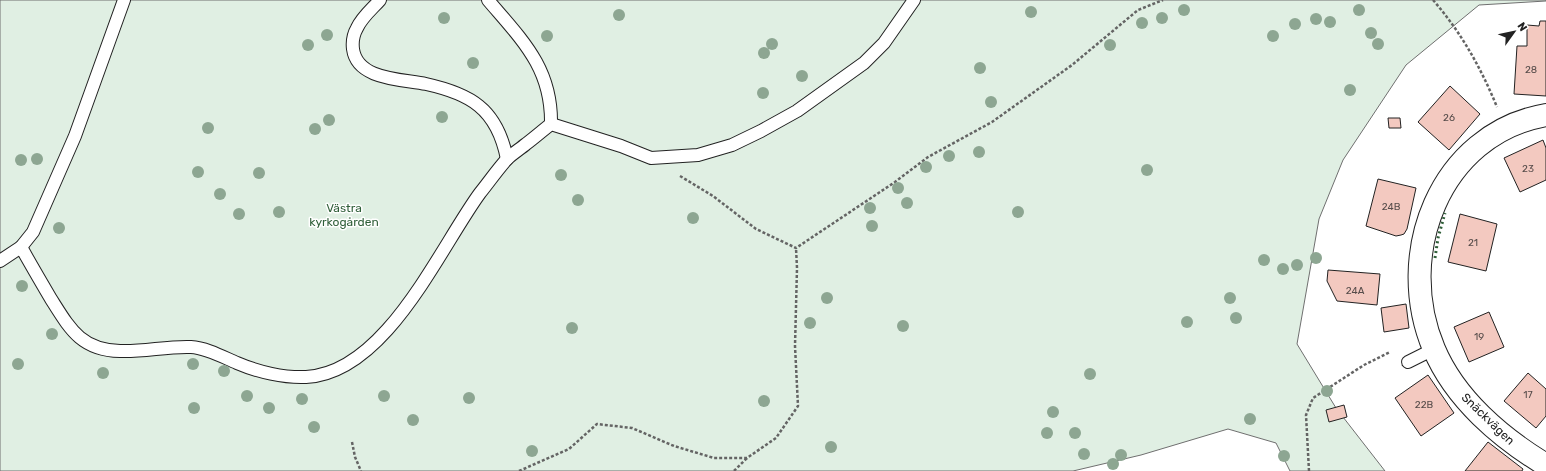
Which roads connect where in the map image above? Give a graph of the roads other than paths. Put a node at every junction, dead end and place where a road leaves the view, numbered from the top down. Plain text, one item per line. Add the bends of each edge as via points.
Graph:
1 (124, 0) edge
2 (380, 0) edge
3 (488, 0) edge
4 (914, 0) edge
5 (1546, 115) edge
6 (551, 124) junction
7 (507, 159) junction
8 (21, 247) junction
9 (0, 261) edge
10 (1434, 349) junction
11 (1408, 362) dead end
12 (1546, 465) edge

1 - 8 lane via 76,136 33,232
2 - 7 lane via 364,17 354,33 354,54 361,66 383,77 427,84 453,92 473,102 482,108 500,134
3 - 6 lane via 523,40 536,60 548,93
4 - 6 lane via 884,43 864,64 797,111 732,145 698,155 651,158
5 - 10 street, Snäckvägen via 1518,122 1496,133 1458,165 1442,188 1429,219 1421,251 1423,312
6 - 7 lane
7 - 8 lane via 479,194 403,311 373,344 352,361 324,375 294,378 240,364 192,347 139,352 99,349 82,340 69,328
8 - 9 lane
10 - 11 lane
10 - 12 street, Snäckvägen via 1442,365 1471,404 1514,445

